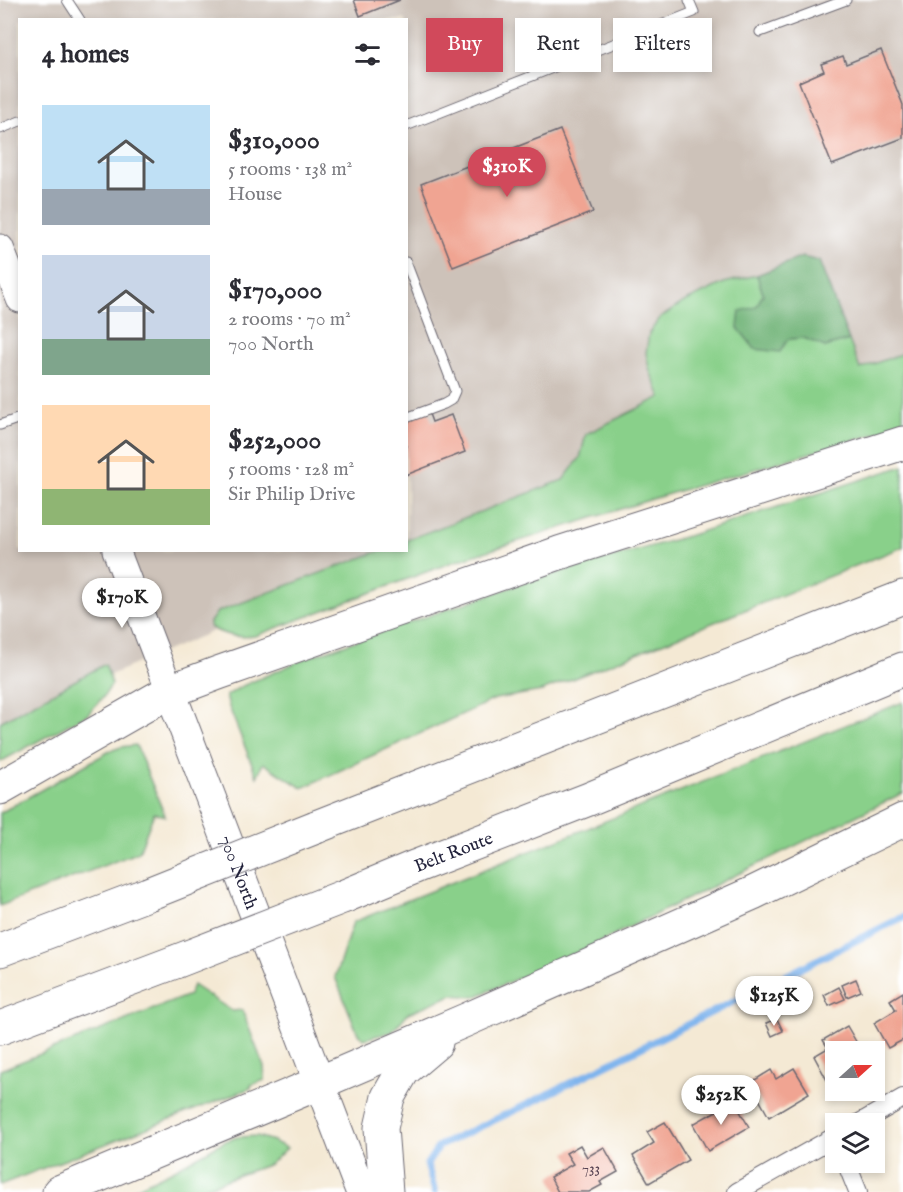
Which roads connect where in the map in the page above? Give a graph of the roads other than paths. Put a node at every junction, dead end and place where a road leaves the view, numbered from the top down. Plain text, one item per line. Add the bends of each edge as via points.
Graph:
1 (67, 0) edge
2 (690, 0) edge
3 (846, 0) edge
4 (79, 18) edge
5 (760, 32) dead end
6 (18, 122) edge
7 (408, 125) edge
8 (0, 129) edge
9 (0, 248) edge
10 (408, 267) edge
11 (17, 283) edge
12 (408, 417) edge
13 (18, 419) edge
14 (0, 426) edge
15 (903, 443) edge
16 (117, 552) edge
17 (903, 597) edge
18 (903, 669) edge
19 (170, 691) junction
20 (0, 788) edge
21 (903, 820) edge
22 (0, 950) edge
23 (466, 1020) junction
24 (0, 1028) edge
25 (319, 1083) junction
26 (903, 1098) edge
27 (877, 1113) edge
28 (825, 1145) edge
29 (850, 1173) edge
30 (59, 1192) edge
31 (361, 1192) edge
32 (386, 1192) edge
33 (737, 1192) edge
34 (858, 1192) edge

1 - 4 lane
2 - 7 lane via 694,12
3 - 5 lane
6 - 8 lane
9 - 11 street
10 - 12 lane via 455,391 444,404
13 - 14 lane
15 - 19 highway via 559,553
16 - 19 street, 700 North
17 - 22 highway, bridge
18 - 24 highway, Belt Route, bridge via 589,799
19 - 20 highway
19 - 25 main road, 700 North
21 - 23 highway via 753,893
23 - 25 highway
23 - 32 highway via 403,1071 388,1097 381,1128
25 - 30 highway
25 - 31 main road, 700 North
26 - 27 street
28 - 33 street
29 - 34 street

